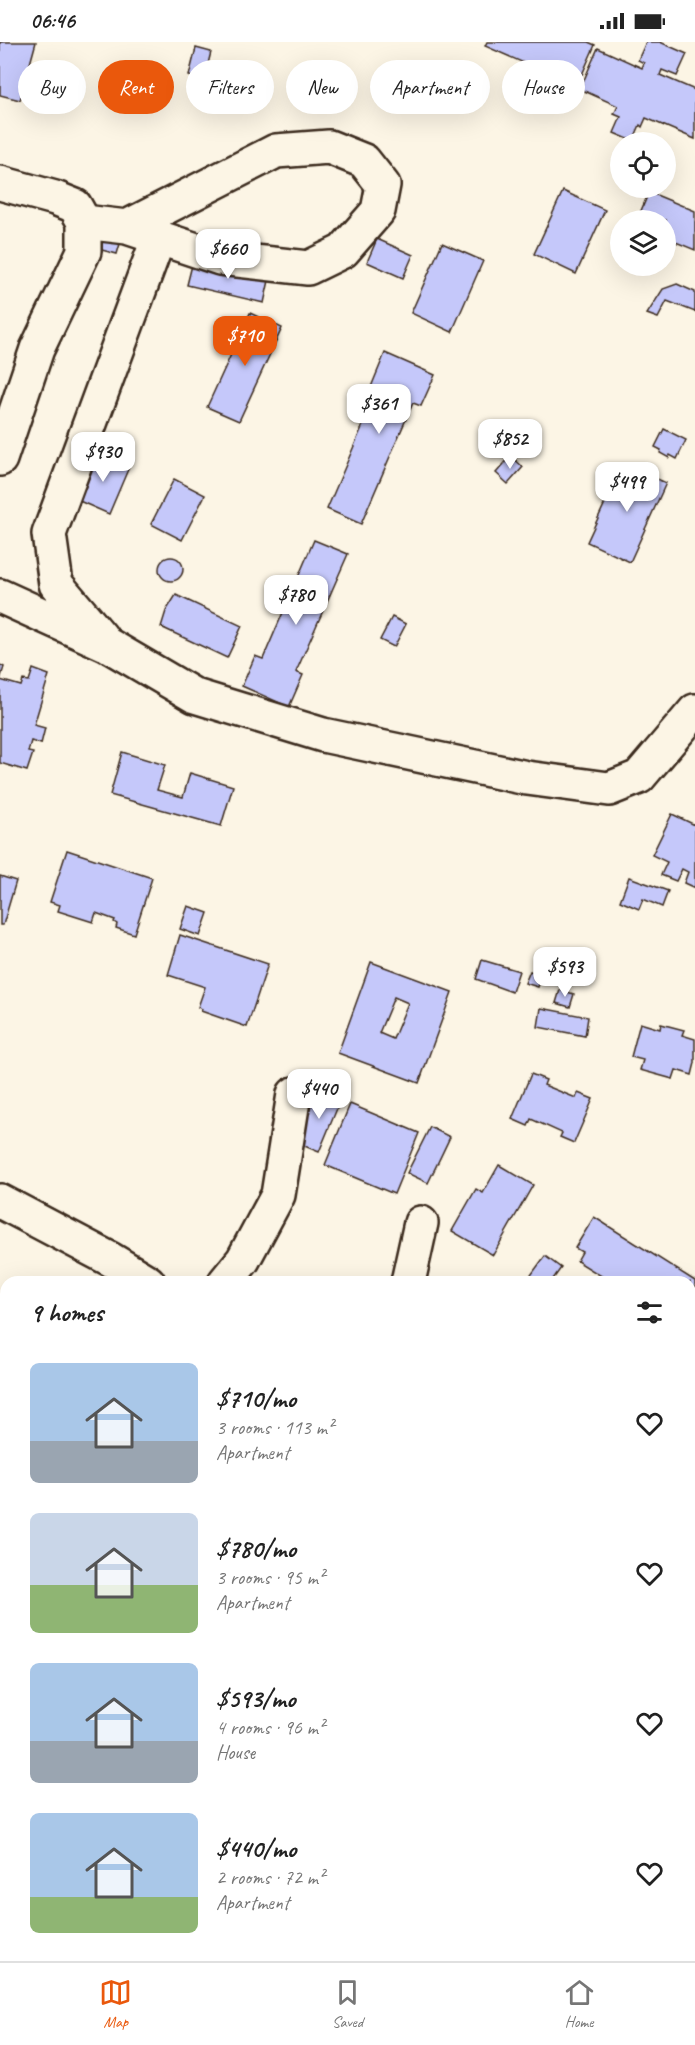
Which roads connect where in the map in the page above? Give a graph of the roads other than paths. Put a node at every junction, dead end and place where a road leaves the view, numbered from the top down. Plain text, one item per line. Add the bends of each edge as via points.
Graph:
1 (0, 183) edge
2 (84, 222) junction
3 (127, 227) junction
4 (159, 237) junction
5 (0, 459) edge
6 (0, 596) edge
7 (108, 645) junction
8 (695, 711) edge
9 (294, 1094) dead end
10 (0, 1201) edge
11 (421, 1223) dead end
12 (138, 1276) edge
13 (230, 1276) edge
14 (409, 1276) edge

1 - 2 street via 75,206
2 - 3 street
2 - 5 street via 84,251 37,349
3 - 4 street
3 - 4 street via 276,151 329,147 364,161 383,185 378,211 343,251 308,268 220,258
4 - 7 street via 49,534 56,584
6 - 7 street
7 - 8 street via 195,696 323,735 527,778 609,789 639,777
9 - 13 street via 278,1195 243,1260
10 - 12 street
11 - 14 street

